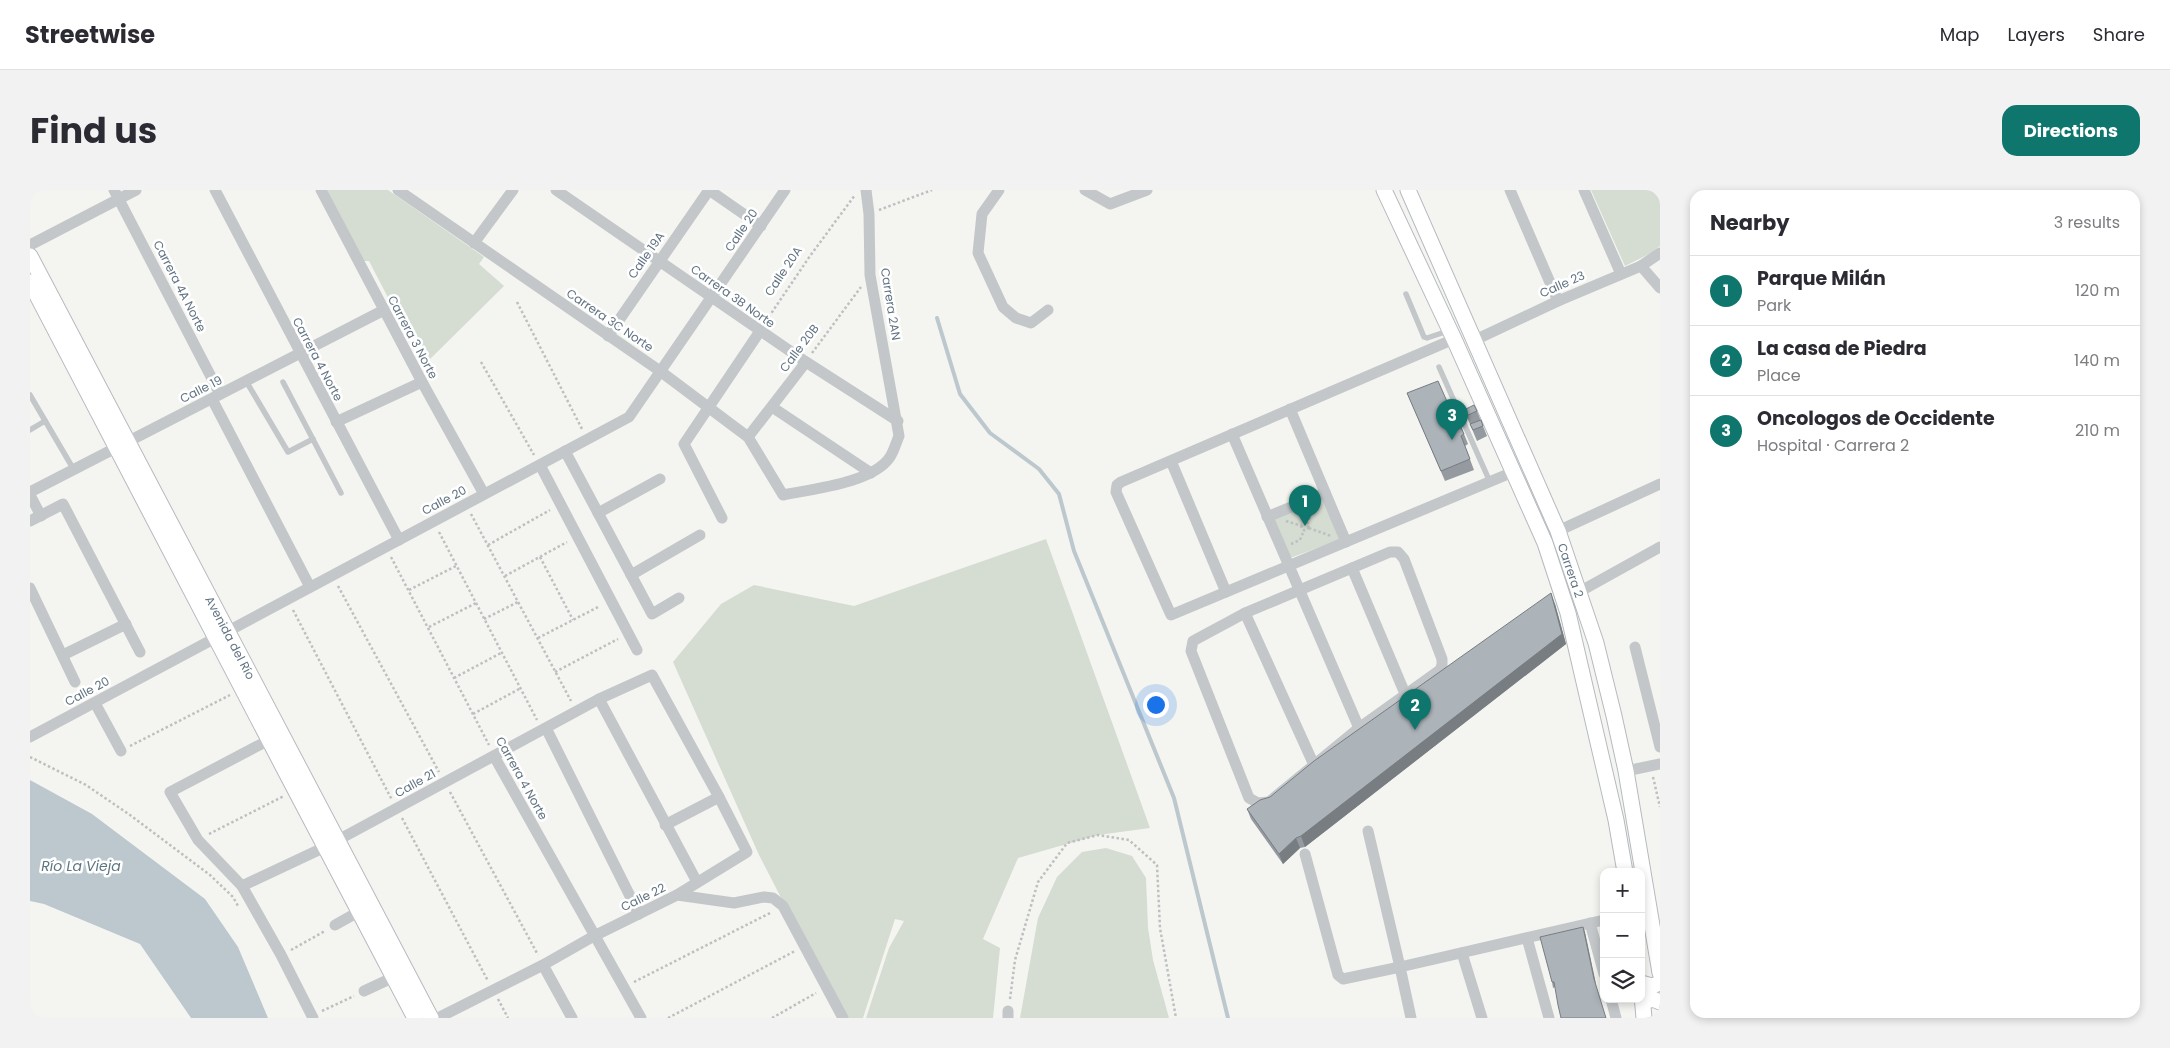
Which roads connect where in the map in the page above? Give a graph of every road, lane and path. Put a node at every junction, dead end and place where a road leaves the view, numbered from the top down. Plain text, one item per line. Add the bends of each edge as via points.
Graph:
1 (136, 190) edge
2 (215, 190) edge
3 (321, 190) edge
4 (398, 190) edge
5 (513, 190) edge
6 (556, 190) edge
7 (709, 190) edge
8 (785, 190) edge
9 (858, 190) edge
10 (866, 190) edge
11 (932, 190) edge
12 (999, 190) edge
13 (1085, 190) edge
14 (1147, 190) edge
15 (1384, 190) edge
16 (1408, 190) edge
17 (1510, 190) edge
18 (1584, 190) edge
19 (117, 194) edge
20 (869, 214) junction
21 (760, 226) junction
22 (474, 243) junction
23 (30, 245) edge
24 (1660, 252) edge
25 (30, 256) edge
26 (658, 261) junction
27 (1641, 266) junction
28 (1621, 274) junction
29 (870, 275) junction
30 (30, 282) edge
31 (1660, 288) edge
32 (1406, 294) dead end
33 (712, 298) junction
34 (1558, 301) junction
35 (517, 302) dead end
36 (384, 310) junction
37 (1048, 310) dead end
38 (760, 331) junction
39 (1452, 335) junction
40 (608, 336) junction
41 (1475, 340) junction
42 (299, 354) junction
43 (481, 362) dead end
44 (806, 362) junction
45 (1439, 367) dead end
46 (660, 371) junction
47 (246, 381) junction
48 (283, 382) dead end
49 (422, 382) junction
50 (30, 395) edge
51 (216, 396) junction
52 (709, 408) junction
53 (772, 408) junction
54 (1290, 409) junction
55 (898, 421) junction
56 (45, 422) junction
57 (336, 422) junction
58 (1476, 428) edge
59 (30, 430) edge
60 (1468, 432) junction
61 (1232, 434) junction
62 (748, 438) junction
63 (588, 439) junction
64 (313, 440) junction
65 (122, 445) junction
66 (565, 451) junction
67 (1171, 461) junction
68 (540, 465) junction
69 (74, 470) junction
70 (1513, 472) junction
71 (871, 473) junction
72 (660, 479) dead end
73 (1490, 482) junction
74 (1660, 484) edge
75 (341, 492) dead end
76 (30, 493) edge
77 (1325, 493) junction
78 (484, 494) junction
79 (466, 504) junction
80 (560, 505) junction
81 (598, 513) junction
82 (41, 516) junction
83 (1267, 517) junction
84 (722, 518) dead end
85 (30, 521) edge
86 (433, 522) junction
87 (1309, 528) junction
88 (1304, 530) junction
89 (1558, 531) junction
90 (700, 535) dead end
91 (578, 537) junction
92 (1332, 537) dead end
93 (398, 540) junction
94 (1346, 542) junction
95 (488, 545) junction
96 (1285, 546) dead end
97 (386, 547) junction
98 (1660, 547) edge
99 (540, 557) junction
100 (456, 566) junction
101 (1289, 566) junction
102 (1352, 568) junction
103 (631, 575) junction
104 (332, 576) junction
105 (504, 576) junction
106 (310, 587) junction
107 (30, 588) edge
108 (409, 590) junction
109 (1300, 591) junction
110 (1226, 592) junction
111 (1579, 592) junction
112 (679, 598) dead end
113 (611, 600) junction
114 (518, 602) junction
115 (476, 603) junction
116 (1245, 613) junction
117 (484, 619) junction
118 (573, 620) junction
119 (126, 624) junction
120 (429, 627) junction
121 (222, 634) junction
122 (628, 634) junction
123 (538, 638) junction
124 (1635, 647) dead end
125 (637, 650) dead end
126 (140, 652) dead end
127 (502, 653) junction
128 (63, 655) junction
129 (555, 672) junction
130 (454, 678) junction
131 (75, 682) dead end
132 (521, 688) junction
133 (243, 689) junction
134 (1406, 696) junction
135 (599, 699) junction
136 (95, 702) junction
137 (576, 712) junction
138 (473, 714) junction
139 (1359, 728) junction
140 (544, 729) junction
141 (30, 737) edge
142 (269, 740) junction
143 (1660, 747) edge
144 (121, 751) joint
145 (494, 756) junction
146 (30, 757) edge
147 (1314, 765) junction
148 (1655, 765) edge
149 (1626, 771) junction
150 (444, 782) junction
151 (294, 791) junction
152 (719, 796) junction
153 (1660, 807) edge
154 (665, 825) junction
155 (1368, 830) dead end
156 (198, 840) junction
157 (332, 844) junction
158 (1305, 854) dead end
159 (1624, 868) edge
160 (696, 882) junction
161 (242, 886) junction
162 (678, 895) junction
163 (783, 906) junction
164 (360, 911) junction
165 (242, 912) dead end
166 (639, 914) junction
167 (1600, 921) edge
168 (1590, 923) junction
169 (335, 925) joint
170 (594, 936) junction
171 (1526, 938) junction
172 (805, 946) junction
173 (1462, 953) junction
174 (281, 955) junction
175 (1600, 959) edge
176 (543, 965) junction
177 (1400, 967) junction
178 (1660, 973) edge
179 (394, 977) junction
180 (1660, 983) edge
181 (1645, 985) edge
182 (826, 987) junction
183 (624, 988) junction
184 (364, 991) joint
185 (1645, 1001) edge
186 (1660, 1002) edge
187 (1612, 1003) edge
188 (1643, 1003) edge
189 (1008, 1014) edge
190 (312, 1017) edge
191 (416, 1018) edge
192 (431, 1018) edge
193 (438, 1018) edge
194 (572, 1018) edge
195 (641, 1018) edge
196 (668, 1018) edge
197 (772, 1018) edge
198 (843, 1018) edge
199 (1176, 1018) edge
200 (1411, 1018) edge
201 (1482, 1018) edge
202 (1549, 1018) edge
203 (1616, 1018) edge
204 (1644, 1018) edge

1 - 19 street
2 - 42 street, Carrera 4 Norte
3 - 36 street, Carrera 3 Norte
4 - 22 street, Carrera 3C Norte
5 - 22 street
6 - 26 street, Carrera 3B Norte
7 - 21 street
7 - 26 street, Calle 19A
8 - 21 street, Calle 20
9 - 38 path, Calle 20A
10 - 20 street, Carrera 2AN
11 - 20 path
12 - 37 street via 982,214 978,253 1003,307 1016,318 1031,323
13 - 14 street via 1110,204
15 - 39 main road, Carrera 2
16 - 41 main road, Carrera 2
17 - 34 street
18 - 28 street
19 - 23 street
19 - 51 street, Carrera 4A Norte
20 - 29 street, Carrera 2AN
21 - 33 street, Calle 20
22 - 40 street, Carrera 3C Norte
24 - 27 street, Calle 23
25 - 65 main road, Avenida del Río
26 - 33 street, Carrera 3B Norte
26 - 40 street, Calle 19A
27 - 28 street, Calle 23
27 - 31 street
28 - 34 street, Calle 23
29 - 44 path, Calle 20B
29 - 55 street, Carrera 2AN
30 - 65 main road, Avenida del Río
32 - 39 lane via 1424,337
33 - 38 street, Carrera 3B Norte
33 - 46 street, Calle 20
34 - 41 street, Calle 23
35 - 63 path
36 - 42 street, Calle 19
36 - 49 street, Carrera 3 Norte
38 - 44 street, Carrera 3B Norte
38 - 52 street
39 - 54 street
39 - 70 main road, Carrera 2 via 1487,423
40 - 46 street, Carrera 3C Norte
41 - 89 main road, Carrera 2
42 - 47 street, Calle 19
42 - 57 street, Carrera 4 Norte
43 - 68 path
44 - 53 street, Calle 20B
44 - 55 street, Carrera 3B Norte
45 - 60 lane
46 - 52 street, Carrera 3C Norte
46 - 63 street, Calle 20 via 629,417
47 - 51 street, Calle 19
47 - 64 lane via 288,452
48 - 64 lane
49 - 57 street
49 - 78 street, Carrera 3 Norte
50 - 56 lane
51 - 65 street, Calle 19
51 - 106 street, Carrera 4A Norte
52 - 62 street, Carrera 3C Norte
52 - 84 street via 684,444
53 - 62 street, Calle 20B
53 - 71 street
54 - 61 street
54 - 77 street
55 - 71 street, Carrera 2AN via 899,436 890,458
56 - 59 lane
56 - 69 lane
57 - 93 street, Carrera 4 Norte
58 - 60 lane
60 - 73 lane
61 - 67 street
61 - 83 street
62 - 71 street, Carrera 3C Norte via 783,495 839,484
63 - 66 street, Calle 20
64 - 75 lane
65 - 69 street, Calle 19
65 - 121 main road, Avenida del Río
66 - 68 street, Calle 20
66 - 81 street
67 - 110 street
67 - 110 street via 1121,482 1116,485 1116,492 1171,615
68 - 78 street, Calle 20
68 - 80 street
69 - 76 street, Calle 19
70 - 73 street
70 - 159 main road, Carrera 2 via 1545,543 1568,613
72 - 81 street
73 - 94 street
74 - 89 street
76 - 82 street
77 - 83 street
77 - 94 street
78 - 79 street, Calle 20
79 - 86 street, Calle 20
79 - 95 path
80 - 91 street
80 - 95 path
81 - 103 street
82 - 85 street
82 - 119 street via 63,504
83 - 101 street
86 - 93 street, Calle 20
86 - 100 path
87 - 88 path
87 - 88 path via 1304,524
87 - 92 path
88 - 96 path via 1300,540
89 - 111 main road, Carrera 2
90 - 103 street
91 - 99 path
91 - 113 street
93 - 97 street, Calle 20
94 - 101 street
95 - 105 path
97 - 104 street, Calle 20
97 - 108 path, Carrera 4 Norte
98 - 111 street
99 - 105 path
99 - 118 path
100 - 108 path
100 - 115 path
101 - 109 street
101 - 110 street
102 - 109 street
102 - 134 street
102 - 134 street via 1390,552 1398,552 1404,559 1442,659 1440,670
103 - 112 street via 652,614
104 - 106 street, Calle 20
104 - 150 path
105 - 114 path
106 - 121 street, Calle 20
107 - 128 street
108 - 120 path, Carrera 4 Norte
109 - 116 street
109 - 139 street
111 - 149 main road, Carrera 2 via 1596,643
113 - 118 path
113 - 122 street
114 - 117 path
114 - 123 path
115 - 117 path
115 - 120 path
116 - 147 street
116 - 147 street via 1193,641 1191,651 1249,798 1258,803 1269,802
117 - 127 path
118 - 123 path
119 - 126 street
119 - 128 street
120 - 130 path, Carrera 4 Norte
121 - 133 main road, Avenida del Río
121 - 136 street, Calle 20
121 - 157 main road, Avenida del Río
122 - 125 street
122 - 129 path
123 - 129 path
124 - 143 street
127 - 130 path
127 - 132 path
128 - 131 street
129 - 137 path
130 - 138 path, Carrera 4 Norte
132 - 138 path
132 - 140 path
133 - 142 main road, Avenida del Río
133 - 144 path
134 - 139 street
135 - 137 street, Calle 21
135 - 152 street, Calle 21 via 652,675
135 - 154 street
136 - 141 street, Calle 20
136 - 144 street
137 - 140 street, Calle 21
138 - 145 path, Carrera 4 Norte
139 - 147 street
140 - 145 street, Calle 21
140 - 166 street
142 - 151 main road, Avenida del Río
142 - 156 street via 170,792
145 - 150 street, Calle 21
145 - 170 street, Carrera 4 Norte
146 - 165 path via 86,784 130,815 210,875 233,897
148 - 149 street
148 - 153 path
149 - 178 main road, Carrera 2
150 - 157 street, Calle 21
150 - 176 path
151 - 156 path
151 - 157 main road, Avenida del Río
152 - 154 street
152 - 160 street via 747,852
154 - 160 street
155 - 177 street
156 - 161 street
157 - 161 street, Calle 21
157 - 164 main road, Avenida del Río
157 - 192 main road, Avenida del Río
158 - 177 street via 1338,975 1343,978
160 - 162 street
161 - 174 street
162 - 163 street, Calle 22 via 734,903 764,897 773,898
162 - 166 street, Calle 22
163 - 172 street
163 - 183 path
164 - 169 street
164 - 179 main road, Avenida del Río
166 - 170 street, Calle 22
167 - 168 street
168 - 171 street
168 - 175 street
169 - 174 path
170 - 176 street, Calle 22
170 - 183 street, Carrera 4 Norte
171 - 173 street
171 - 202 street
172 - 182 street
172 - 196 path
173 - 177 street
173 - 201 street
174 - 190 street
176 - 193 street, Calle 22
176 - 194 street
177 - 200 street
179 - 184 street
179 - 191 main road, Avenida del Río
180 - 181 main road
182 - 197 path
182 - 198 street
183 - 195 street, Carrera 4 Norte
184 - 190 path
185 - 186 main road via 1653,999
187 - 203 street
188 - 204 main road
189 - 199 path via 1016,960 1038,882 1067,843 1098,835 1129,840 1157,864 1160,928

